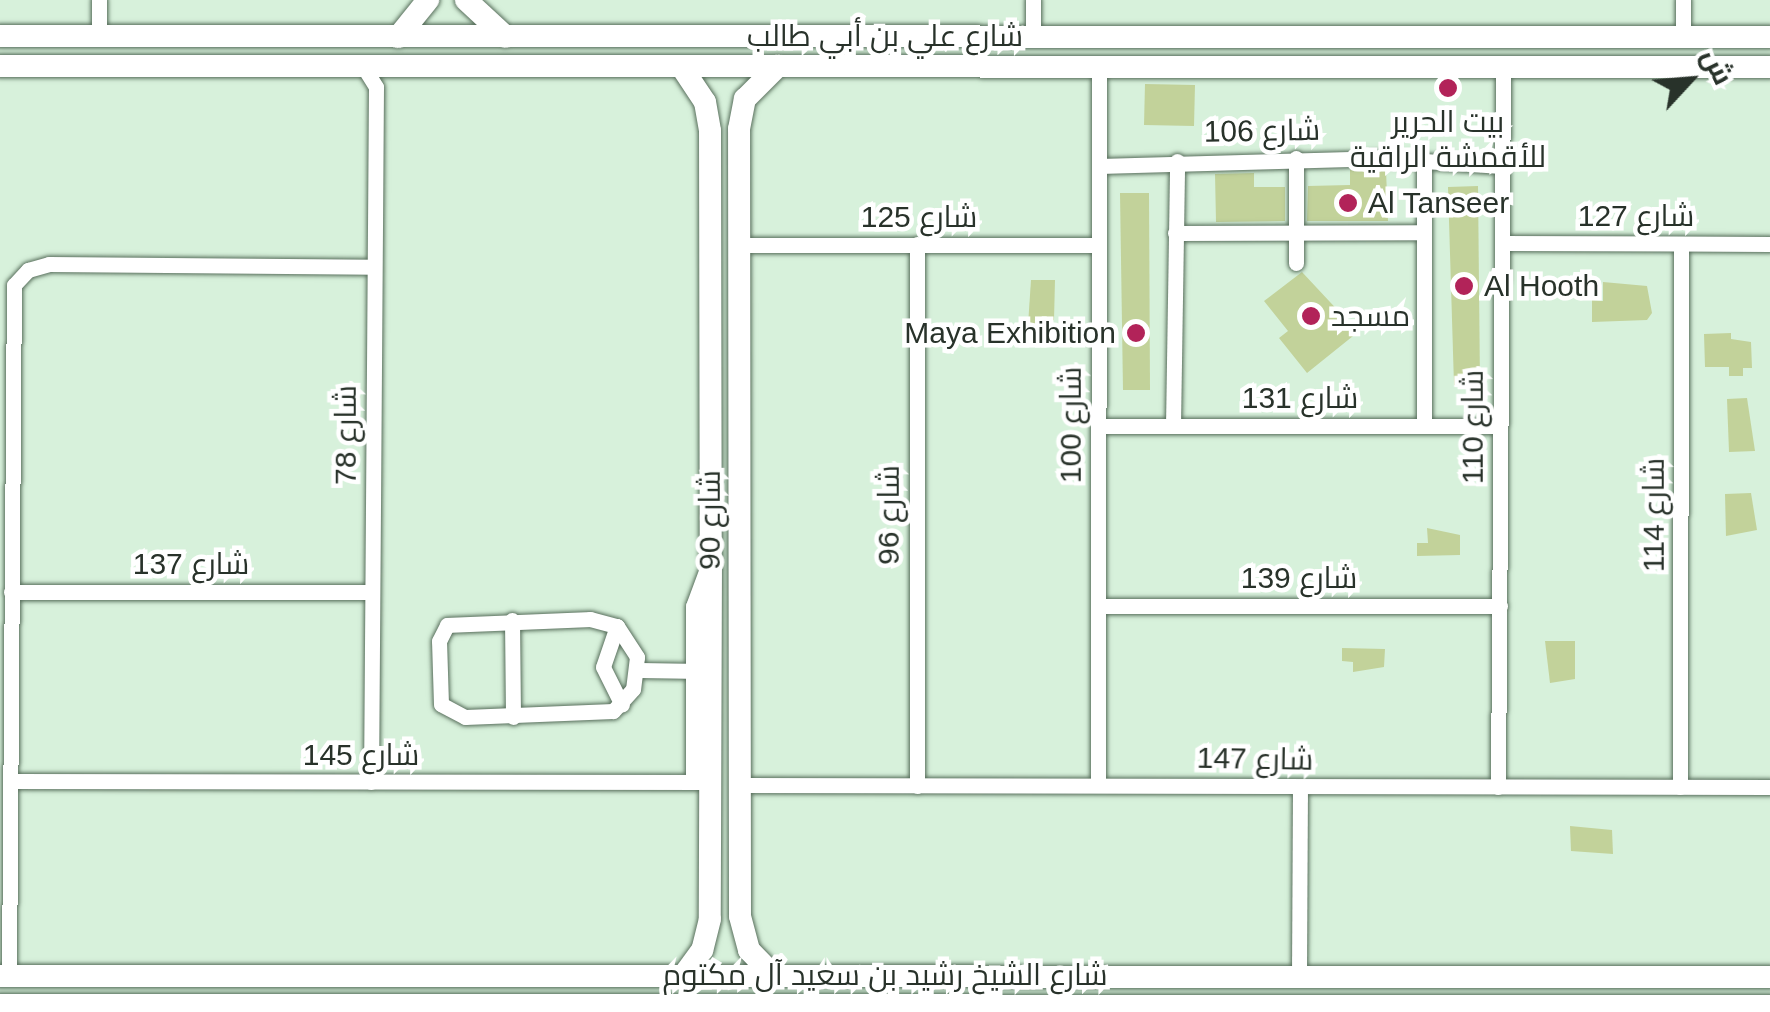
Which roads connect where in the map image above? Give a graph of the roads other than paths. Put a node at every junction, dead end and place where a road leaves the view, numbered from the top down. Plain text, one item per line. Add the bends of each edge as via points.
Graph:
1 (99, 0) edge
2 (428, 0) edge
3 (466, 0) edge
4 (1033, 0) edge
5 (1683, 0) edge
6 (0, 36) edge
7 (1683, 36) junction
8 (100, 37) junction
9 (218, 37) junction
10 (398, 37) junction
11 (506, 37) junction
12 (1033, 37) junction
13 (1265, 37) junction
14 (1746, 37) junction
15 (1770, 37) edge
16 (1312, 38) junction
17 (0, 66) edge
18 (51, 66) junction
19 (217, 66) junction
20 (681, 66) junction
21 (778, 66) junction
22 (1099, 66) junction
23 (1264, 67) junction
24 (1312, 67) junction
25 (1502, 67) junction
26 (1744, 67) junction
27 (1770, 67) edge
28 (370, 77) junction
29 (0, 80) edge
30 (1296, 158) junction
31 (1177, 161) junction
32 (1424, 165) junction
33 (1099, 166) junction
34 (1502, 166) junction
35 (710, 177) junction
36 (740, 178) junction
37 (1296, 232) junction
38 (1424, 232) junction
39 (1175, 233) junction
40 (1502, 243) junction
41 (917, 244) junction
42 (1681, 244) junction
43 (1770, 244) edge
44 (740, 245) junction
45 (1099, 245) junction
46 (1296, 262) dead end
47 (374, 267) junction
48 (1099, 426) junction
49 (1173, 426) junction
50 (1424, 426) junction
51 (1500, 426) junction
52 (6, 478) edge
53 (740, 548) junction
54 (711, 550) junction
55 (11, 592) junction
56 (372, 592) junction
57 (1098, 606) junction
58 (1500, 606) junction
59 (512, 620) junction
60 (617, 626) junction
61 (638, 670) junction
62 (702, 671) junction
63 (622, 705) junction
64 (513, 717) junction
65 (10, 781) junction
66 (371, 782) junction
67 (702, 782) junction
68 (740, 784) junction
69 (1098, 785) junction
70 (917, 786) junction
71 (1300, 787) junction
72 (1498, 787) junction
73 (1680, 787) junction
74 (1770, 788) edge
75 (711, 858) junction
76 (740, 860) junction
77 (5, 976) edge
78 (496, 976) junction
79 (683, 976) junction
80 (774, 976) junction
81 (954, 976) junction
82 (981, 976) junction
83 (1299, 976) junction
84 (1770, 976) edge
85 (0, 1005) edge
86 (497, 1005) junction
87 (952, 1006) junction
88 (982, 1006) junction
89 (1770, 1006) edge
90 (188, 1008) edge
91 (539, 1009) edge
92 (1070, 1009) edge

1 - 8 street
2 - 10 street
3 - 11 street
4 - 12 street
5 - 7 street
6 - 8 street, شارع علي بن أبي طالب
7 - 14 street, شارع علي بن أبي طالب
7 - 16 street, شارع علي بن أبي طالب
8 - 9 street, شارع علي بن أبي طالب
9 - 10 street, شارع علي بن أبي طالب
9 - 19 street via 211,48
10 - 11 street, شارع علي بن أبي طالب
11 - 12 street, شارع علي بن أبي طالب
12 - 13 street, شارع علي بن أبي طالب
13 - 16 street, شارع علي بن أبي طالب
13 - 23 street via 1270,52
14 - 15 street, شارع علي بن أبي طالب
14 - 26 street via 1751,52
16 - 24 street
17 - 18 street, شارع علي بن أبي طالب
18 - 19 street, شارع علي بن أبي طالب
18 - 29 street
19 - 28 street, شارع علي بن أبي طالب
20 - 21 street, شارع علي بن أبي طالب
20 - 28 street, شارع علي بن أبي طالب via 388,66
20 - 35 street, شارع 90 via 708,116
21 - 22 street, شارع علي بن أبي طالب
21 - 36 street, شارع 90 via 754,86 740,114
22 - 23 street, شارع علي بن أبي طالب
22 - 33 street, شارع 100
23 - 24 street, شارع علي بن أبي طالب
24 - 25 street, شارع علي بن أبي طالب
25 - 26 street, شارع علي بن أبي طالب
25 - 34 street, شارع 110
26 - 27 street, شارع علي بن أبي طالب
28 - 47 street, شارع 78
30 - 31 street, شارع 106
30 - 32 street, شارع 106
30 - 37 street
31 - 33 street, شارع 106
31 - 39 street
32 - 34 street, شارع 106
32 - 38 street
33 - 45 street, شارع 100
34 - 40 street, شارع 110
35 - 36 street via 728,171
35 - 54 street, شارع 90
36 - 44 street, شارع 90
37 - 38 street
37 - 39 street
37 - 46 street
38 - 50 street
39 - 49 street
40 - 42 street, شارع 127
40 - 51 street, شارع 110
41 - 44 street, شارع 125
41 - 45 street, شارع 125
41 - 70 street, شارع 96
42 - 43 street, شارع 127
42 - 73 street, شارع 114
44 - 53 street, شارع 90
45 - 48 street, شارع 100
47 - 52 street via 50,264 28,270 12,296
47 - 56 street, شارع 78
48 - 49 street, شارع 131
48 - 57 street, شارع 100
49 - 50 street, شارع 131
50 - 51 street, شارع 131
51 - 58 street, شارع 110
52 - 55 street
53 - 54 street via 726,554
53 - 68 street, شارع 90
54 - 62 street, شارع 90
55 - 56 street, شارع 137
55 - 65 street
56 - 66 street, شارع 78
57 - 58 street, شارع 139
57 - 69 street, شارع 100
58 - 72 street, شارع 110
59 - 60 street via 600,619
59 - 64 street
59 - 64 street via 447,625 438,641 439,695 456,716
60 - 61 street via 633,646
60 - 63 street via 604,666
61 - 62 street
61 - 63 street
62 - 67 street, شارع 90
63 - 64 street via 603,715
65 - 66 street, شارع 145
65 - 77 street
66 - 67 street, شارع 145
67 - 75 street, شارع 90
68 - 70 street, شارع 147
68 - 76 street, شارع 90
69 - 70 street, شارع 147
69 - 71 street, شارع 147
71 - 72 street, شارع 147
71 - 83 street
72 - 73 street, شارع 147
73 - 74 street, شارع 147
75 - 76 street via 726,872
75 - 79 street, شارع 90 via 708,936
76 - 80 street, شارع 90 via 741,928 749,950
77 - 78 street, شارع الشيخ رشيد بن سعيد آل مكتوم
78 - 79 street, شارع الشيخ رشيد بن سعيد آل مكتوم
78 - 86 street via 490,995
79 - 80 street, شارع الشيخ رشيد بن سعيد آل مكتوم
80 - 81 street, شارع الشيخ رشيد بن سعيد آل مكتوم
81 - 82 street, شارع الشيخ رشيد بن سعيد آل مكتوم
81 - 87 street via 962,987
82 - 83 street, شارع الشيخ رشيد بن سعيد آل مكتوم
82 - 88 street via 974,995
83 - 84 street, شارع الشيخ رشيد بن سعيد آل مكتوم
85 - 90 street, شارع الشيخ رشيد بن سعيد آل مكتوم
86 - 90 street, شارع الشيخ رشيد بن سعيد آل مكتوم
86 - 91 street, شارع الشيخ رشيد بن سعيد آل مكتوم
87 - 88 street, شارع الشيخ رشيد بن سعيد آل مكتوم
87 - 91 street, شارع الشيخ رشيد بن سعيد آل مكتوم
88 - 92 street, شارع الشيخ رشيد بن سعيد آل مكتوم
89 - 92 street, شارع الشيخ رشيد بن سعيد آل مكتوم

